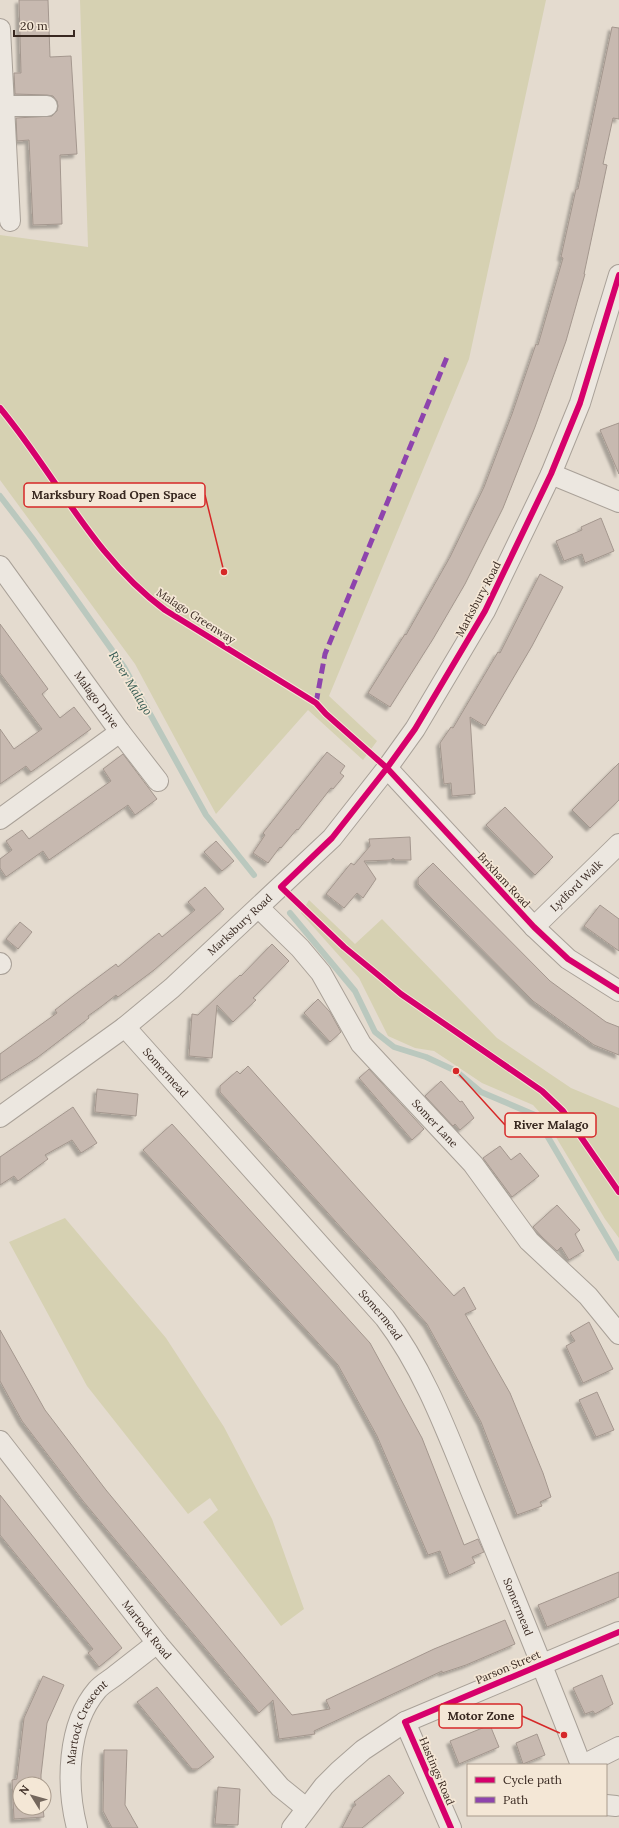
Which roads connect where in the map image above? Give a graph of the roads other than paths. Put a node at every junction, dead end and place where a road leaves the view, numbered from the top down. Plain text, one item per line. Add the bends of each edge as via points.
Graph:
1 (0, 29) edge
2 (2, 106) edge
3 (46, 106) dead end
4 (10, 221) dead end
5 (619, 275) edge
6 (551, 474) junction
7 (619, 502) edge
8 (0, 566) edge
9 (120, 732) junction
10 (387, 768) junction
11 (158, 781) dead end
12 (0, 819) edge
13 (619, 844) edge
14 (262, 906) junction
15 (534, 927) junction
16 (619, 991) edge
17 (125, 1027) junction
18 (0, 1117) edge
19 (619, 1334) edge
20 (0, 1440) edge
21 (619, 1632) edge
22 (157, 1643) junction
23 (542, 1663) junction
24 (405, 1722) junction
25 (619, 1747) edge
26 (582, 1764) edge
27 (584, 1764) edge
28 (306, 1808) junction
29 (77, 1828) edge
30 (292, 1828) edge
31 (451, 1828) edge

1 - 2 street
2 - 3 street
2 - 4 street
5 - 6 street, Marksbury Road via 580,403
6 - 7 street
6 - 10 street, Marksbury Road via 485,611 415,729
8 - 9 street, Malago Drive
9 - 11 street
9 - 12 street, Malago Drive
10 - 14 street, Marksbury Road via 332,838
10 - 15 street, Brixham Road
13 - 15 street, Lydford Walk
14 - 17 street, Marksbury Road
14 - 19 street, Somer Lane via 321,973 361,1044 473,1164 528,1241 588,1296
15 - 16 street, Brixham Road via 568,959
17 - 18 street, Marksbury Road
17 - 23 street, Somermead via 385,1318 402,1341 436,1406
20 - 22 street, Martock Road
21 - 23 street, Parson Street
22 - 28 street, Martock Road via 280,1787
22 - 29 street, Martock Crescent via 97,1689 79,1721 70,1760
23 - 24 street, Parson Street
23 - 26 street, Somermead
24 - 28 street, Parson Street via 363,1750 324,1786
24 - 31 street, Hastings Road
25 - 27 street
28 - 30 street, Parson Street

